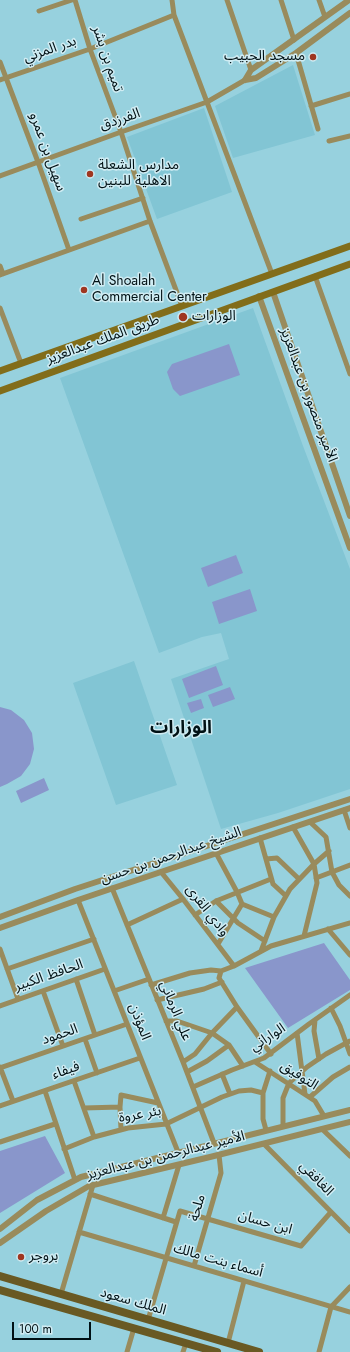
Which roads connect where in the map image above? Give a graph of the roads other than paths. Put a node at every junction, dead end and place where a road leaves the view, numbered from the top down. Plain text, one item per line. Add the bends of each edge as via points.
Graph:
1 (73, 0) edge
2 (172, 0) edge
3 (227, 0) edge
4 (281, 0) edge
5 (319, 0) edge
6 (349, 0) edge
7 (39, 11) dead end
8 (350, 13) edge
9 (174, 15) junction
10 (325, 17) junction
11 (294, 40) junction
12 (90, 49) junction
13 (296, 53) junction
14 (0, 62) edge
15 (251, 70) junction
16 (6, 78) junction
17 (0, 80) edge
18 (246, 80) junction
19 (350, 94) edge
20 (207, 102) junction
21 (311, 106) junction
22 (318, 129) dead end
23 (121, 132) junction
24 (350, 136) edge
25 (329, 141) dead end
26 (38, 162) junction
27 (0, 176) edge
28 (143, 198) junction
29 (81, 220) dead end
30 (150, 221) junction
31 (350, 246) edge
32 (70, 250) junction
33 (350, 264) edge
34 (0, 266) edge
35 (272, 274) junction
36 (1, 275) edge
37 (315, 276) junction
38 (273, 292) junction
39 (260, 296) junction
40 (182, 306) junction
41 (0, 308) edge
42 (282, 320) junction
43 (3, 324) edge
44 (270, 324) junction
45 (21, 363) junction
46 (0, 371) edge
47 (350, 374) edge
48 (0, 391) edge
49 (350, 516) edge
50 (350, 548) edge
51 (350, 799) edge
52 (347, 809) edge
53 (310, 822) junction
54 (293, 827) junction
55 (350, 828) edge
56 (260, 838) junction
57 (329, 851) junction
58 (216, 853) junction
59 (266, 859) junction
60 (314, 864) junction
61 (350, 865) edge
62 (161, 872) junction
63 (332, 872) junction
64 (316, 878) junction
65 (271, 879) junction
66 (299, 879) junction
67 (112, 888) junction
68 (237, 892) junction
69 (286, 896) junction
70 (350, 896) edge
71 (184, 898) junction
72 (78, 900) junction
73 (216, 901) junction
74 (242, 904) junction
75 (22, 909) junction
76 (195, 915) junction
77 (0, 917) edge
78 (274, 917) junction
79 (233, 918) junction
80 (26, 919) junction
81 (350, 923) edge
82 (128, 925) junction
83 (0, 928) edge
84 (328, 929) junction
85 (304, 936) junction
86 (94, 939) junction
87 (265, 941) junction
88 (218, 944) junction
89 (0, 949) edge
90 (261, 951) junction
91 (350, 955) edge
92 (234, 966) junction
93 (7, 969) junction
94 (105, 969) junction
95 (221, 971) junction
96 (76, 979) junction
97 (149, 979) junction
98 (222, 982) junction
99 (151, 985) junction
100 (43, 991) junction
101 (114, 991) junction
102 (350, 995) edge
103 (18, 999) junction
104 (157, 1000) junction
105 (0, 1006) edge
106 (237, 1007) junction
107 (331, 1008) junction
108 (315, 1020) junction
109 (166, 1021) junction
110 (127, 1024) junction
111 (212, 1033) junction
112 (297, 1033) junction
113 (95, 1035) junction
114 (84, 1039) junction
115 (348, 1042) edge
116 (229, 1045) junction
117 (63, 1046) junction
118 (270, 1054) junction
119 (350, 1054) edge
120 (140, 1058) junction
121 (319, 1059) junction
122 (183, 1062) junction
123 (255, 1062) junction
124 (243, 1066) junction
125 (0, 1067) edge
126 (350, 1067) edge
127 (270, 1071) junction
128 (303, 1071) junction
129 (187, 1072) junction
130 (97, 1073) junction
131 (222, 1074) junction
132 (74, 1081) junction
133 (288, 1084) junction
134 (192, 1087) junction
135 (45, 1091) junction
136 (230, 1094) junction
137 (263, 1094) junction
138 (307, 1096) junction
139 (13, 1101) junction
140 (158, 1103) junction
141 (0, 1106) edge
142 (120, 1107) junction
143 (84, 1108) junction
144 (200, 1108) junction
145 (350, 1110) edge
146 (324, 1116) junction
147 (350, 1122) edge
148 (55, 1124) junction
149 (166, 1124) junction
150 (283, 1126) junction
151 (322, 1129) junction
152 (121, 1130) junction
153 (266, 1130) junction
154 (94, 1137) junction
155 (0, 1142) edge
156 (214, 1143) junction
157 (264, 1144) junction
158 (64, 1149) junction
159 (178, 1152) junction
160 (219, 1155) junction
161 (350, 1156) edge
162 (136, 1163) junction
163 (179, 1165) junction
164 (139, 1174) junction
165 (75, 1180) junction
166 (93, 1185) junction
167 (90, 1194) junction
168 (331, 1212) junction
169 (163, 1218) junction
170 (207, 1219) junction
171 (176, 1222) junction
172 (0, 1229) edge
173 (350, 1231) edge
174 (79, 1232) junction
175 (0, 1243) edge
176 (166, 1258) junction
177 (194, 1266) junction
178 (0, 1276) edge
179 (244, 1281) junction
180 (350, 1287) edge
181 (0, 1290) edge
182 (62, 1294) junction
183 (331, 1307) junction
184 (350, 1312) edge
185 (148, 1320) junction
186 (134, 1328) junction
187 (186, 1343) junction
188 (228, 1343) junction
189 (128, 1352) edge
190 (183, 1352) edge
191 (217, 1352) edge
192 (259, 1352) edge
193 (319, 1352) edge

1 - 7 street
1 - 12 street, تميم بن بشر
2 - 9 street
3 - 15 street
4 - 11 street
5 - 10 street
6 - 10 street
8 - 13 street, الفرزدق
9 - 12 street, بدر المزني
9 - 20 street
10 - 11 street
11 - 15 street
12 - 16 street, بدر المزني
12 - 23 street, تميم بن بشر
13 - 18 street, الفرزدق via 256,78
13 - 21 street
14 - 16 street, سهيل بن عمرو
15 - 18 street
16 - 17 street, بدر المزني
16 - 26 street, سهيل بن عمرو
18 - 20 street, الفرزدق
19 - 21 street
20 - 23 street, الفرزدق
20 - 35 street
21 - 22 street
23 - 26 street, الفرزدق
23 - 28 street, تميم بن بشر
24 - 25 street
26 - 27 street, الفرزدق
26 - 32 street, سهيل بن عمرو
28 - 29 street
28 - 30 street, تميم بن بشر
30 - 32 street
30 - 40 street, تميم بن بشر
31 - 35 main road, طريق الملك عبدالعزيز
32 - 36 street
33 - 37 main road, طريق الملك عبدالعزيز
34 - 36 street
35 - 40 main road, طريق الملك عبدالعزيز
37 - 38 main road, طريق الملك عبدالعزيز
37 - 47 street
38 - 39 main road, طريق الملك عبدالعزيز
38 - 42 street, الأمير منصور بن عبدالعزيز
39 - 44 street, الأمير منصور بن عبدالعزيز
39 - 48 main road, طريق الملك عبدالعزيز
40 - 45 main road, طريق الملك عبدالعزيز
41 - 43 street
42 - 44 street
42 - 49 street, الأمير منصور بن عبدالعزيز
43 - 45 street
44 - 50 street, الأمير منصور بن عبدالعزيز
45 - 46 main road, طريق الملك عبدالعزيز
51 - 75 street, الشيخ عبدالرحمن بن حسن via 75,889
52 - 53 street, الشيخ عبدالرحمن بن حسن
52 - 55 street
53 - 54 street, الشيخ عبدالرحمن بن حسن
53 - 57 street via 326,837
54 - 56 street, الشيخ عبدالرحمن بن حسن
54 - 60 street
56 - 58 street, الشيخ عبدالرحمن بن حسن
56 - 59 street
57 - 60 street
57 - 63 street
58 - 62 street, الشيخ عبدالرحمن بن حسن
58 - 68 street
59 - 65 street
59 - 66 street via 277,858
60 - 64 street
60 - 66 street
61 - 63 street
62 - 67 street, الشيخ عبدالرحمن بن حسن
62 - 71 street, وادي القرى
63 - 64 street
63 - 70 street via 339,885
64 - 85 street
65 - 68 street
65 - 69 street
66 - 69 street
67 - 72 street, الشيخ عبدالرحمن بن حسن
67 - 82 street, علي الرماني
68 - 73 street
68 - 74 street
69 - 78 street
71 - 76 street, وادي القرى
71 - 82 street
72 - 80 street, الشيخ عبدالرحمن بن حسن
72 - 86 street, المؤذن
73 - 76 street
73 - 79 street
74 - 78 street
74 - 79 street
75 - 77 street, الشيخ عبدالرحمن بن حسن
75 - 80 street
76 - 88 street, وادي القرى
78 - 87 street
79 - 87 street
79 - 88 street
80 - 83 street, الشيخ عبدالرحمن بن حسن
81 - 84 street
82 - 97 street, علي الرماني
84 - 85 street
84 - 91 street
85 - 90 street
86 - 93 street
86 - 94 street, المؤذن
87 - 90 street
88 - 92 street, وادي القرى
89 - 93 street
90 - 92 street
92 - 95 street
93 - 103 street
94 - 96 street, الحافظ الكبير
94 - 101 street, المؤذن
95 - 98 street via 219,978
95 - 99 street via 190,973
96 - 100 street, الحافظ الكبير
96 - 113 street
97 - 99 street, علي الرماني
97 - 101 street
98 - 104 street
98 - 106 street
99 - 104 street, علي الرماني
100 - 103 street, الحافظ الكبير
100 - 117 street
101 - 110 street, المؤذن
102 - 107 street, الواراني
103 - 105 street, الحافظ الكبير
104 - 109 street, علي الرماني
106 - 111 street
106 - 118 street
107 - 108 street, الواراني
107 - 115 street
108 - 112 street, الواراني
108 - 121 street via 314,1031
109 - 111 street via 177,1021
109 - 122 street, علي الرماني
110 - 113 street, الحمود
110 - 120 street, المؤذن
111 - 116 street
111 - 122 street via 195,1054
112 - 118 street, الواراني
112 - 128 street
113 - 114 street, الحمود
114 - 117 street, الحمود
114 - 130 street
115 - 119 street
115 - 121 street
116 - 124 street
116 - 129 street
117 - 125 street, الحمود
118 - 123 street, الواراني
120 - 130 street, فيفاء
120 - 140 street, المؤذن
121 - 128 street
122 - 129 street, علي الرماني
123 - 124 street, الواراني
123 - 127 street, التوفيق
124 - 131 street, الواراني
125 - 139 street
126 - 138 street
127 - 133 street, التوفيق
127 - 137 street
128 - 133 street
128 - 138 street
129 - 134 street, علي الرماني
130 - 132 street, فيفاء
131 - 134 street, الواراني
131 - 136 street
132 - 135 street, فيفاء
132 - 143 street
133 - 138 street, التوفيق
133 - 150 street via 283,1098
134 - 144 street, علي الرماني
135 - 139 street, فيفاء
135 - 148 street
136 - 137 street, بئر عروة via 251,1090
136 - 144 street, بئر عروة
137 - 153 street via 263,1120
138 - 146 street, التوفيق via 315,1101
139 - 141 street, فيفاء
140 - 142 street via 121,1096
140 - 149 street, المؤذن
142 - 143 street
142 - 152 street
143 - 154 street
144 - 149 street, بئر عروة
144 - 156 street, علي الرماني
145 - 146 street, الأمير عبدالرحمن بن عبدالعزيز
146 - 150 street, الأمير عبدالرحمن بن عبدالعزيز
147 - 151 street, الأمير عبدالرحمن بن عبدالعزيز
148 - 155 street
148 - 158 street
149 - 152 street, بئر عروة
149 - 159 street, المؤذن
150 - 153 street, الأمير عبدالرحمن بن عبدالعزيز
151 - 157 street, الأمير عبدالرحمن بن عبدالعزيز
151 - 161 street
152 - 154 street, بئر عروة
153 - 156 street, الأمير عبدالرحمن بن عبدالعزيز
154 - 158 street, بئر عروة
156 - 159 street, الأمير عبدالرحمن بن عبدالعزيز
157 - 160 street, الأمير عبدالرحمن بن عبدالعزيز
157 - 168 street, الغافقي
158 - 165 street
159 - 162 street, الأمير عبدالرحمن بن عبدالعزيز
160 - 163 street, الأمير عبدالرحمن بن عبدالعزيز
160 - 170 street, ملحة via 221,1173
162 - 164 street
162 - 165 street, الأمير عبدالرحمن بن عبدالعزيز via 81,1176
163 - 164 street, الأمير عبدالرحمن بن عبدالعزيز
163 - 169 street
164 - 166 street, الأمير عبدالرحمن بن عبدالعزيز
165 - 172 street, الأمير عبدالرحمن بن عبدالعزيز via 37,1200
166 - 167 street
166 - 175 street, الأمير عبدالرحمن بن عبدالعزيز via 46,1211
167 - 169 street
167 - 174 street
168 - 170 street, ابن حسان via 301,1246
168 - 173 street, الغافقي
169 - 171 street
170 - 171 street, ابن حسان via 180,1211
170 - 177 street, ملحة
171 - 176 street
174 - 176 street, أسماء بنت مالك
174 - 182 street
176 - 177 street, أسماء بنت مالك
176 - 185 street
177 - 179 street, أسماء بنت مالك
178 - 182 main road, الملك سعود
179 - 183 street, أسماء بنت مالك
179 - 188 street
180 - 183 street
181 - 186 main road, الملك سعود
182 - 185 main road, الملك سعود
183 - 184 street, أسماء بنت مالك
183 - 193 street
185 - 188 main road, الملك سعود
186 - 187 main road, الملك سعود
186 - 189 street
187 - 190 street
187 - 191 main road, الملك سعود
188 - 192 main road, الملك سعود

